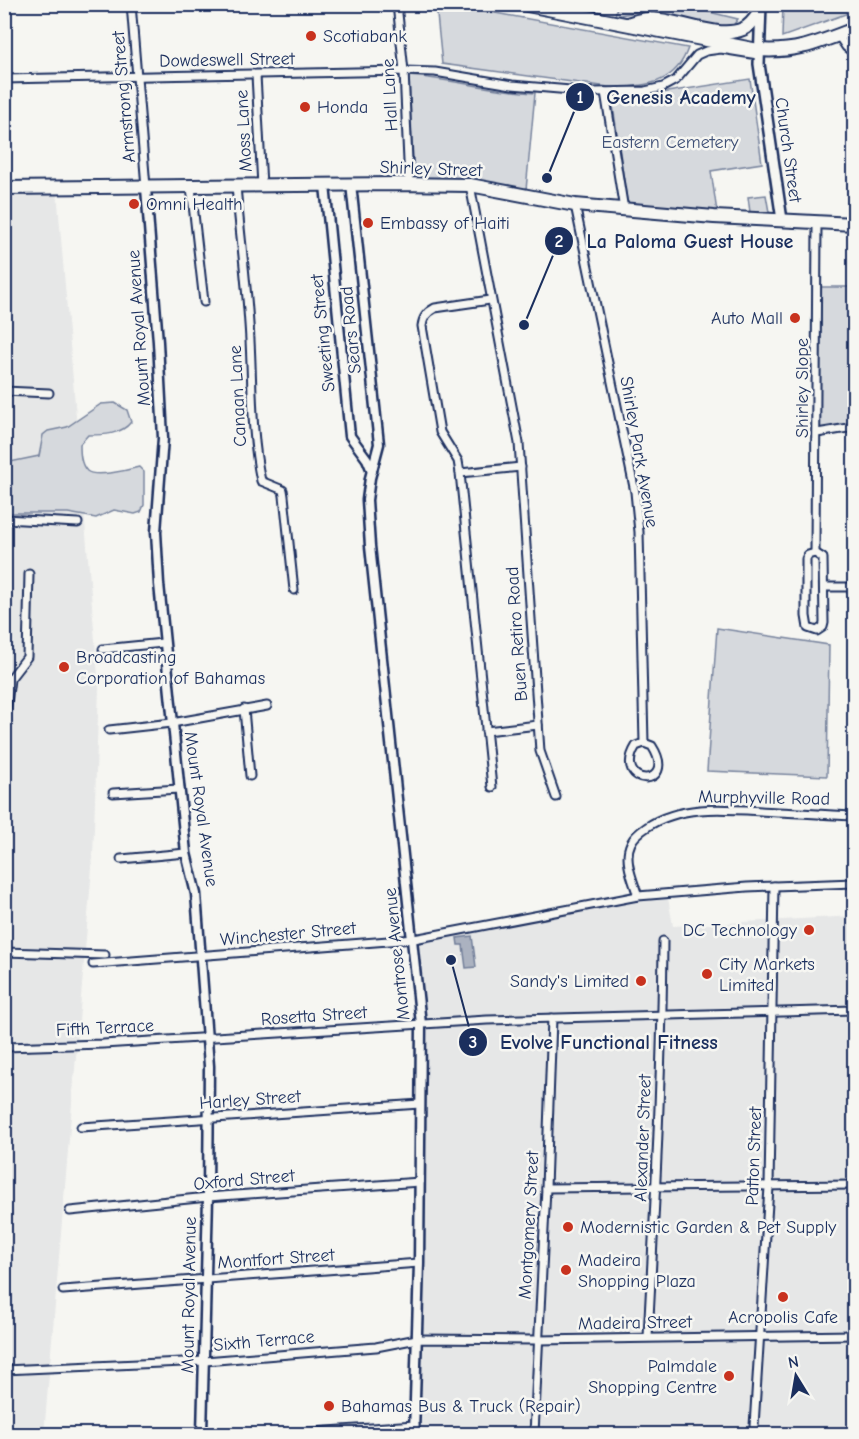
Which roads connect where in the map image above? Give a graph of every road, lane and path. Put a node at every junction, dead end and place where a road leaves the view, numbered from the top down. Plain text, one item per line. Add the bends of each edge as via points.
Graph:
1 (131, 4) edge
2 (397, 4) edge
3 (522, 4) edge
4 (760, 9) edge
5 (623, 25) junction
6 (855, 29) edge
7 (838, 35) junction
8 (758, 52) junction
9 (855, 53) edge
10 (404, 71) junction
11 (256, 75) junction
12 (136, 77) junction
13 (4, 79) edge
14 (605, 92) junction
15 (351, 184) junction
16 (409, 184) junction
17 (325, 185) junction
18 (470, 185) junction
19 (236, 186) junction
20 (262, 186) junction
21 (191, 187) junction
22 (4, 188) edge
23 (146, 188) junction
24 (575, 205) junction
25 (624, 210) junction
26 (782, 220) junction
27 (817, 223) junction
28 (855, 224) edge
29 (490, 300) junction
30 (204, 302) dead end
31 (4, 391) edge
32 (49, 393) dead end
33 (855, 428) edge
34 (817, 433) junction
35 (521, 467) junction
36 (372, 472) junction
37 (460, 472) junction
38 (4, 519) edge
39 (78, 523) dead end
40 (815, 553) junction
41 (29, 574) dead end
42 (825, 587) junction
43 (855, 587) edge
44 (294, 590) dead end
45 (163, 643) junction
46 (103, 649) dead end
47 (7, 679) edge
48 (267, 706) dead end
49 (244, 709) junction
50 (172, 723) junction
51 (538, 725) junction
52 (4, 728) edge
53 (109, 730) dead end
54 (486, 731) junction
55 (644, 743) junction
56 (250, 776) dead end
57 (492, 787) dead end
58 (178, 789) junction
59 (113, 793) dead end
60 (556, 797) dead end
61 (855, 816) edge
62 (186, 853) junction
63 (121, 859) dead end
64 (855, 883) edge
65 (774, 886) junction
66 (638, 896) junction
67 (414, 939) junction
68 (663, 941) dead end
69 (4, 952) edge
70 (105, 955) dead end
71 (201, 956) junction
72 (93, 964) dead end
73 (855, 1010) edge
74 (772, 1012) junction
75 (662, 1015) junction
76 (552, 1018) junction
77 (422, 1024) junction
78 (207, 1038) junction
79 (4, 1047) edge
80 (420, 1104) junction
81 (209, 1117) junction
82 (81, 1127) dead end
83 (420, 1182) junction
84 (855, 1185) edge
85 (769, 1187) junction
86 (546, 1188) junction
87 (656, 1188) junction
88 (208, 1197) junction
89 (70, 1211) dead end
90 (419, 1263) junction
91 (206, 1279) junction
92 (63, 1290) dead end
93 (855, 1335) edge
94 (648, 1337) junction
95 (759, 1337) junction
96 (417, 1339) junction
97 (538, 1340) junction
98 (205, 1361) junction
99 (4, 1370) edge
100 (754, 1426) dead end
101 (415, 1430) edge
102 (202, 1434) edge
103 (284, 1434) edge
104 (534, 1434) edge

1 - 12 street, Armstrong Street
2 - 10 street, Hall Lane
3 - 5 highway
4 - 5 highway via 748,27 732,32 648,18
4 - 8 main road, Church Street
5 - 8 highway
6 - 7 highway
7 - 8 highway via 796,50
7 - 9 street
8 - 14 street, Dowdeswell Street via 706,51 697,55 669,84 645,91
8 - 26 main road, Church Street
10 - 11 street, Dowdeswell Street
10 - 14 street, Dowdeswell Street
10 - 16 street, Hall Lane
11 - 12 street, Dowdeswell Street
11 - 20 street, Moss Lane
12 - 13 street, Dowdeswell Street
12 - 23 street, Armstrong Street
14 - 25 street
15 - 16 highway, Shirley Street
15 - 17 highway, Shirley Street
15 - 36 street, Sears Road via 379,444
16 - 18 highway, Shirley Street
17 - 20 highway, Shirley Street
17 - 36 street, Sweeting Street via 350,436
18 - 24 highway, Shirley Street
18 - 29 street, Buen Retiro Road
19 - 20 highway, Shirley Street
19 - 21 highway, Shirley Street
19 - 44 street, Canaan Lane via 249,325 254,443 261,481 283,490
21 - 23 highway, Shirley Street
21 - 30 street
22 - 23 highway, Shirley Street
23 - 45 street, Mount Royal Avenue via 162,438 156,532
24 - 25 highway, Shirley Street
24 - 55 street, Shirley Park Avenue via 635,492
25 - 26 highway, Shirley Street
26 - 27 highway, Shirley Street
27 - 28 highway, Shirley Street
27 - 34 street, Shirley Slope
29 - 35 street, Buen Retiro Road
29 - 37 street via 435,308 423,319 440,432 458,461
31 - 32 street
33 - 34 street
34 - 40 street, Shirley Slope
35 - 37 street
35 - 51 street, Buen Retiro Road
36 - 67 street, Montrose Avenue via 368,500 370,546
37 - 54 street
38 - 39 street
40 - 42 street, Shirley Slope via 823,558
40 - 42 street, Shirley Slope via 808,555 806,563 807,624 814,631 824,623
41 - 47 street via 27,657
42 - 43 street
45 - 46 street
45 - 50 street, Mount Royal Avenue
47 - 52 street
48 - 49 street
49 - 50 street
49 - 56 street
50 - 53 street
50 - 58 street, Mount Royal Avenue
51 - 54 street
51 - 60 street, Buen Retiro Road via 540,751
54 - 57 street
55 - 55 street, Shirley Park Avenue via 652,746 658,759 656,773 646,779 635,774 631,760 636,746
58 - 59 street
58 - 62 street, Mount Royal Avenue
61 - 66 street, Murphyville Road via 719,810 670,815 632,841 628,851
62 - 63 street
62 - 71 street, Mount Royal Avenue via 196,894
64 - 65 street
65 - 66 street
65 - 74 street, Patton Street
66 - 67 street
67 - 71 street, Winchester Street
67 - 77 street, Montrose Avenue
68 - 75 street, Alexander Street
69 - 70 street
71 - 72 street, Winchester Street
71 - 78 street, Mount Royal Avenue
73 - 74 street, Rosetta Street
74 - 75 street, Rosetta Street
74 - 85 street, Patton Street
75 - 76 street, Rosetta Street
75 - 87 street, Alexander Street
76 - 77 street, Rosetta Street
76 - 86 street, Montgomery Street
77 - 78 street, Rosetta Street
77 - 80 street, Montrose Avenue
78 - 79 street, Fifth Terrace
78 - 81 street, Mount Royal Avenue
80 - 81 street, Harley Street
80 - 83 street, Montrose Avenue
81 - 82 street, Harley Street
81 - 88 street, Mount Royal Avenue
83 - 88 street, Oxford Street
83 - 90 street, Montrose Avenue
84 - 85 street
85 - 87 street
85 - 95 street, Patton Street
86 - 87 street
86 - 97 street, Montgomery Street
87 - 94 street, Alexander Street
88 - 89 street, Oxford Street
88 - 91 street, Mount Royal Avenue
90 - 91 street, Montfort Street
90 - 96 street, Montrose Avenue
91 - 92 street, Montfort Street
91 - 98 street, Mount Royal Avenue
93 - 95 street, Madeira Street
94 - 95 street, Madeira Street
94 - 97 street, Madeira Street
95 - 100 street, Patton Street
96 - 97 street, Madeira Street
96 - 98 street, Sixth Terrace via 376,1347
96 - 101 street, Montrose Avenue
97 - 104 street, Montgomery Street
98 - 99 street, Sixth Terrace
98 - 102 street, Mount Royal Avenue
101 - 103 street

